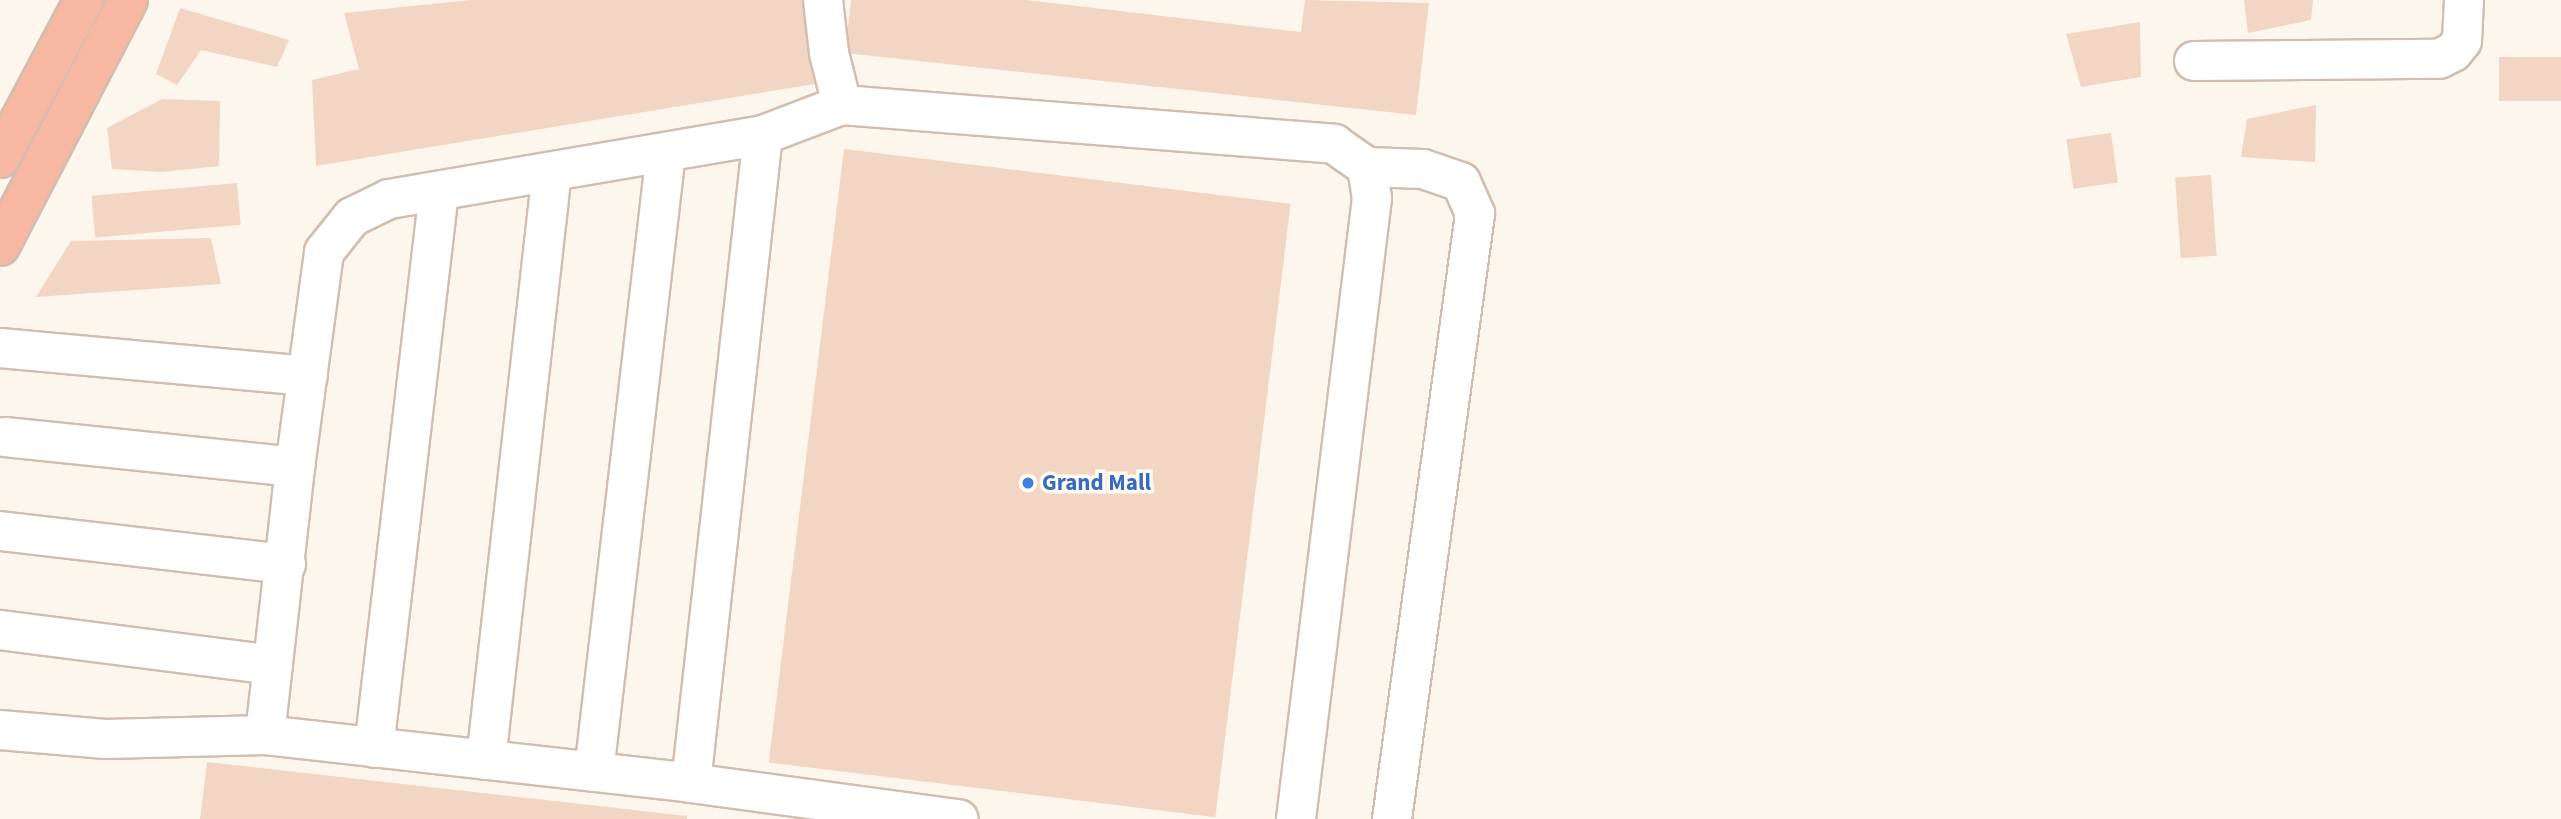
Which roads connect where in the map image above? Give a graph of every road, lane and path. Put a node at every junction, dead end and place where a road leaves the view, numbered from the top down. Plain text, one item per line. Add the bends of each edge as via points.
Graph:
1 (84, 0) edge
2 (128, 0) edge
3 (823, 0) edge
4 (2464, 0) edge
5 (2194, 61) dead end
6 (842, 105) junction
7 (763, 135) junction
8 (666, 153) junction
9 (0, 158) edge
10 (1367, 167) junction
11 (552, 172) junction
12 (439, 191) junction
13 (0, 246) edge
14 (0, 348) edge
15 (308, 376) junction
16 (5, 437) dead end
17 (295, 467) junction
18 (0, 531) edge
19 (286, 564) junction
20 (0, 630) edge
21 (274, 665) junction
22 (0, 730) edge
23 (265, 735) junction
24 (374, 748) junction
25 (486, 760) junction
26 (594, 772) junction
27 (691, 783) junction
28 (959, 819) edge
29 (1296, 819) edge
30 (1392, 819) edge

1 - 9 highway
2 - 13 highway
3 - 6 street via 829,53
4 - 5 street via 2462,41 2439,59
6 - 7 street
6 - 10 street via 1334,144
7 - 8 street
7 - 27 street
8 - 11 street
8 - 26 street
10 - 29 street via 1372,198
10 - 30 street via 1423,169 1461,182 1475,214
11 - 12 street
11 - 25 street
12 - 15 street via 390,199 352,217 324,252
12 - 24 street
14 - 15 street
15 - 17 street
16 - 17 street
17 - 19 street
18 - 19 street
19 - 21 street
20 - 21 street
21 - 23 street
22 - 23 street via 106,739
23 - 24 street
24 - 25 street
25 - 26 street
26 - 27 street
27 - 28 street

